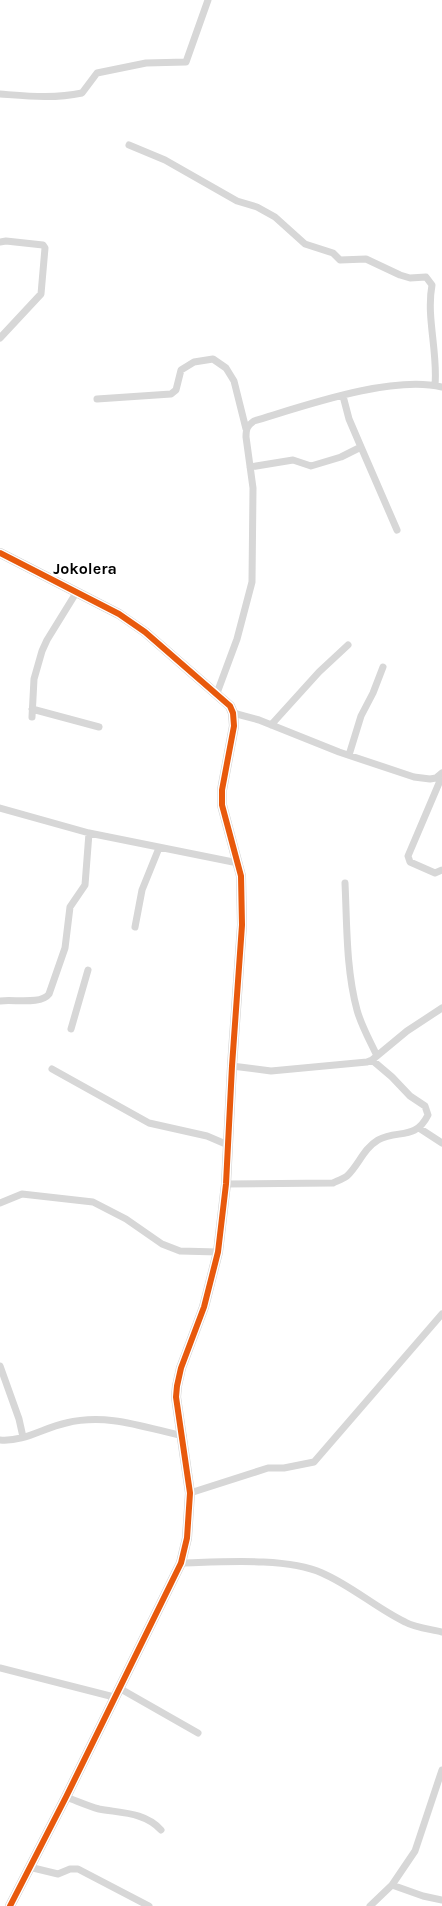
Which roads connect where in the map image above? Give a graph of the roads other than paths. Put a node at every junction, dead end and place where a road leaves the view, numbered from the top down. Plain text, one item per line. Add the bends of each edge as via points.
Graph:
1 (208, 0) edge
2 (0, 94) edge
3 (129, 145) dead end
4 (0, 242) edge
5 (0, 338) edge
6 (438, 386) edge
7 (343, 396) junction
8 (97, 399) dead end
9 (246, 429) junction
10 (361, 447) junction
11 (250, 467) junction
12 (397, 530) dead end
13 (0, 553) edge
14 (76, 593) junction
15 (348, 645) dead end
16 (383, 667) dead end
17 (217, 693) junction
18 (32, 709) junction
19 (234, 713) junction
20 (32, 717) dead end
21 (271, 725) junction
22 (99, 728) dead end
23 (349, 755) junction
24 (442, 774) edge
25 (0, 808) edge
26 (89, 833) junction
27 (159, 848) junction
28 (238, 863) junction
29 (442, 870) edge
30 (345, 882) dead end
31 (135, 926) dead end
32 (88, 970) dead end
33 (0, 1001) edge
34 (442, 1008) edge
35 (72, 1029) dead end
36 (374, 1058) junction
37 (232, 1066) junction
38 (52, 1069) dead end
39 (419, 1128) junction
40 (442, 1143) edge
41 (228, 1145) junction
42 (226, 1184) junction
43 (0, 1203) edge
44 (218, 1252) junction
45 (442, 1314) edge
46 (0, 1366) edge
47 (183, 1436) junction
48 (23, 1437) junction
49 (0, 1440) edge
50 (190, 1493) junction
51 (181, 1563) junction
52 (442, 1632) edge
53 (0, 1668) edge
54 (117, 1693) junction
55 (198, 1733) dead end
56 (442, 1770) edge
57 (66, 1798) junction
58 (160, 1830) dead end
59 (29, 1867) junction
60 (392, 1885) junction
61 (442, 1900) edge
62 (10, 1906) edge
63 (149, 1906) edge
64 (370, 1906) edge

1 - 2 street via 186,62 146,63 97,72 82,93 65,97
3 - 6 street via 266,212 305,244 333,253 340,260 366,259 410,278 426,276 432,284 430,304
4 - 5 street via 43,245 45,248 41,294
6 - 7 street via 379,388
7 - 9 street via 254,421
7 - 10 street
8 - 9 street via 171,394 176,390 181,370 194,362 214,359 226,368 234,381
9 - 11 street
10 - 11 street via 311,466 293,460
10 - 12 street
11 - 17 street via 253,488 252,582 237,639
13 - 14 street
14 - 17 street via 145,632
14 - 18 street via 42,650 34,679
15 - 21 street
16 - 23 street via 361,716
17 - 19 street
18 - 20 street
18 - 22 street
19 - 21 street
19 - 28 street via 222,805
21 - 23 street
23 - 24 street via 414,777 430,779
24 - 29 street via 408,856 410,862 435,873
25 - 26 street
26 - 27 street
26 - 33 street via 85,884 70,907 65,948 49,994 38,1000
27 - 28 street
27 - 31 street via 142,890
28 - 37 street via 242,885 242,925
30 - 36 street via 354,996
32 - 35 street
34 - 36 street via 407,1030
36 - 37 street via 340,1065 271,1071
36 - 39 street via 410,1096 425,1106 428,1115
37 - 41 street
38 - 41 street via 149,1123 207,1136
39 - 40 street
39 - 42 street via 379,1139 362,1153 346,1176 332,1183
41 - 42 street
42 - 44 street
43 - 44 street via 22,1194 94,1202 126,1218 162,1244 180,1251
44 - 47 street via 204,1307 176,1386
45 - 50 street via 314,1462 250,1472
46 - 48 street
47 - 48 street via 123,1421 101,1420 66,1423
47 - 50 street
48 - 49 street
50 - 51 street via 187,1538
51 - 52 street via 298,1566 336,1580 406,1623
51 - 54 street
53 - 54 street
54 - 55 street
54 - 57 street
56 - 60 street via 414,1851
57 - 58 street via 144,1818
57 - 59 street
59 - 62 street
59 - 63 street via 58,1874 80,1869
60 - 61 street
60 - 64 street

